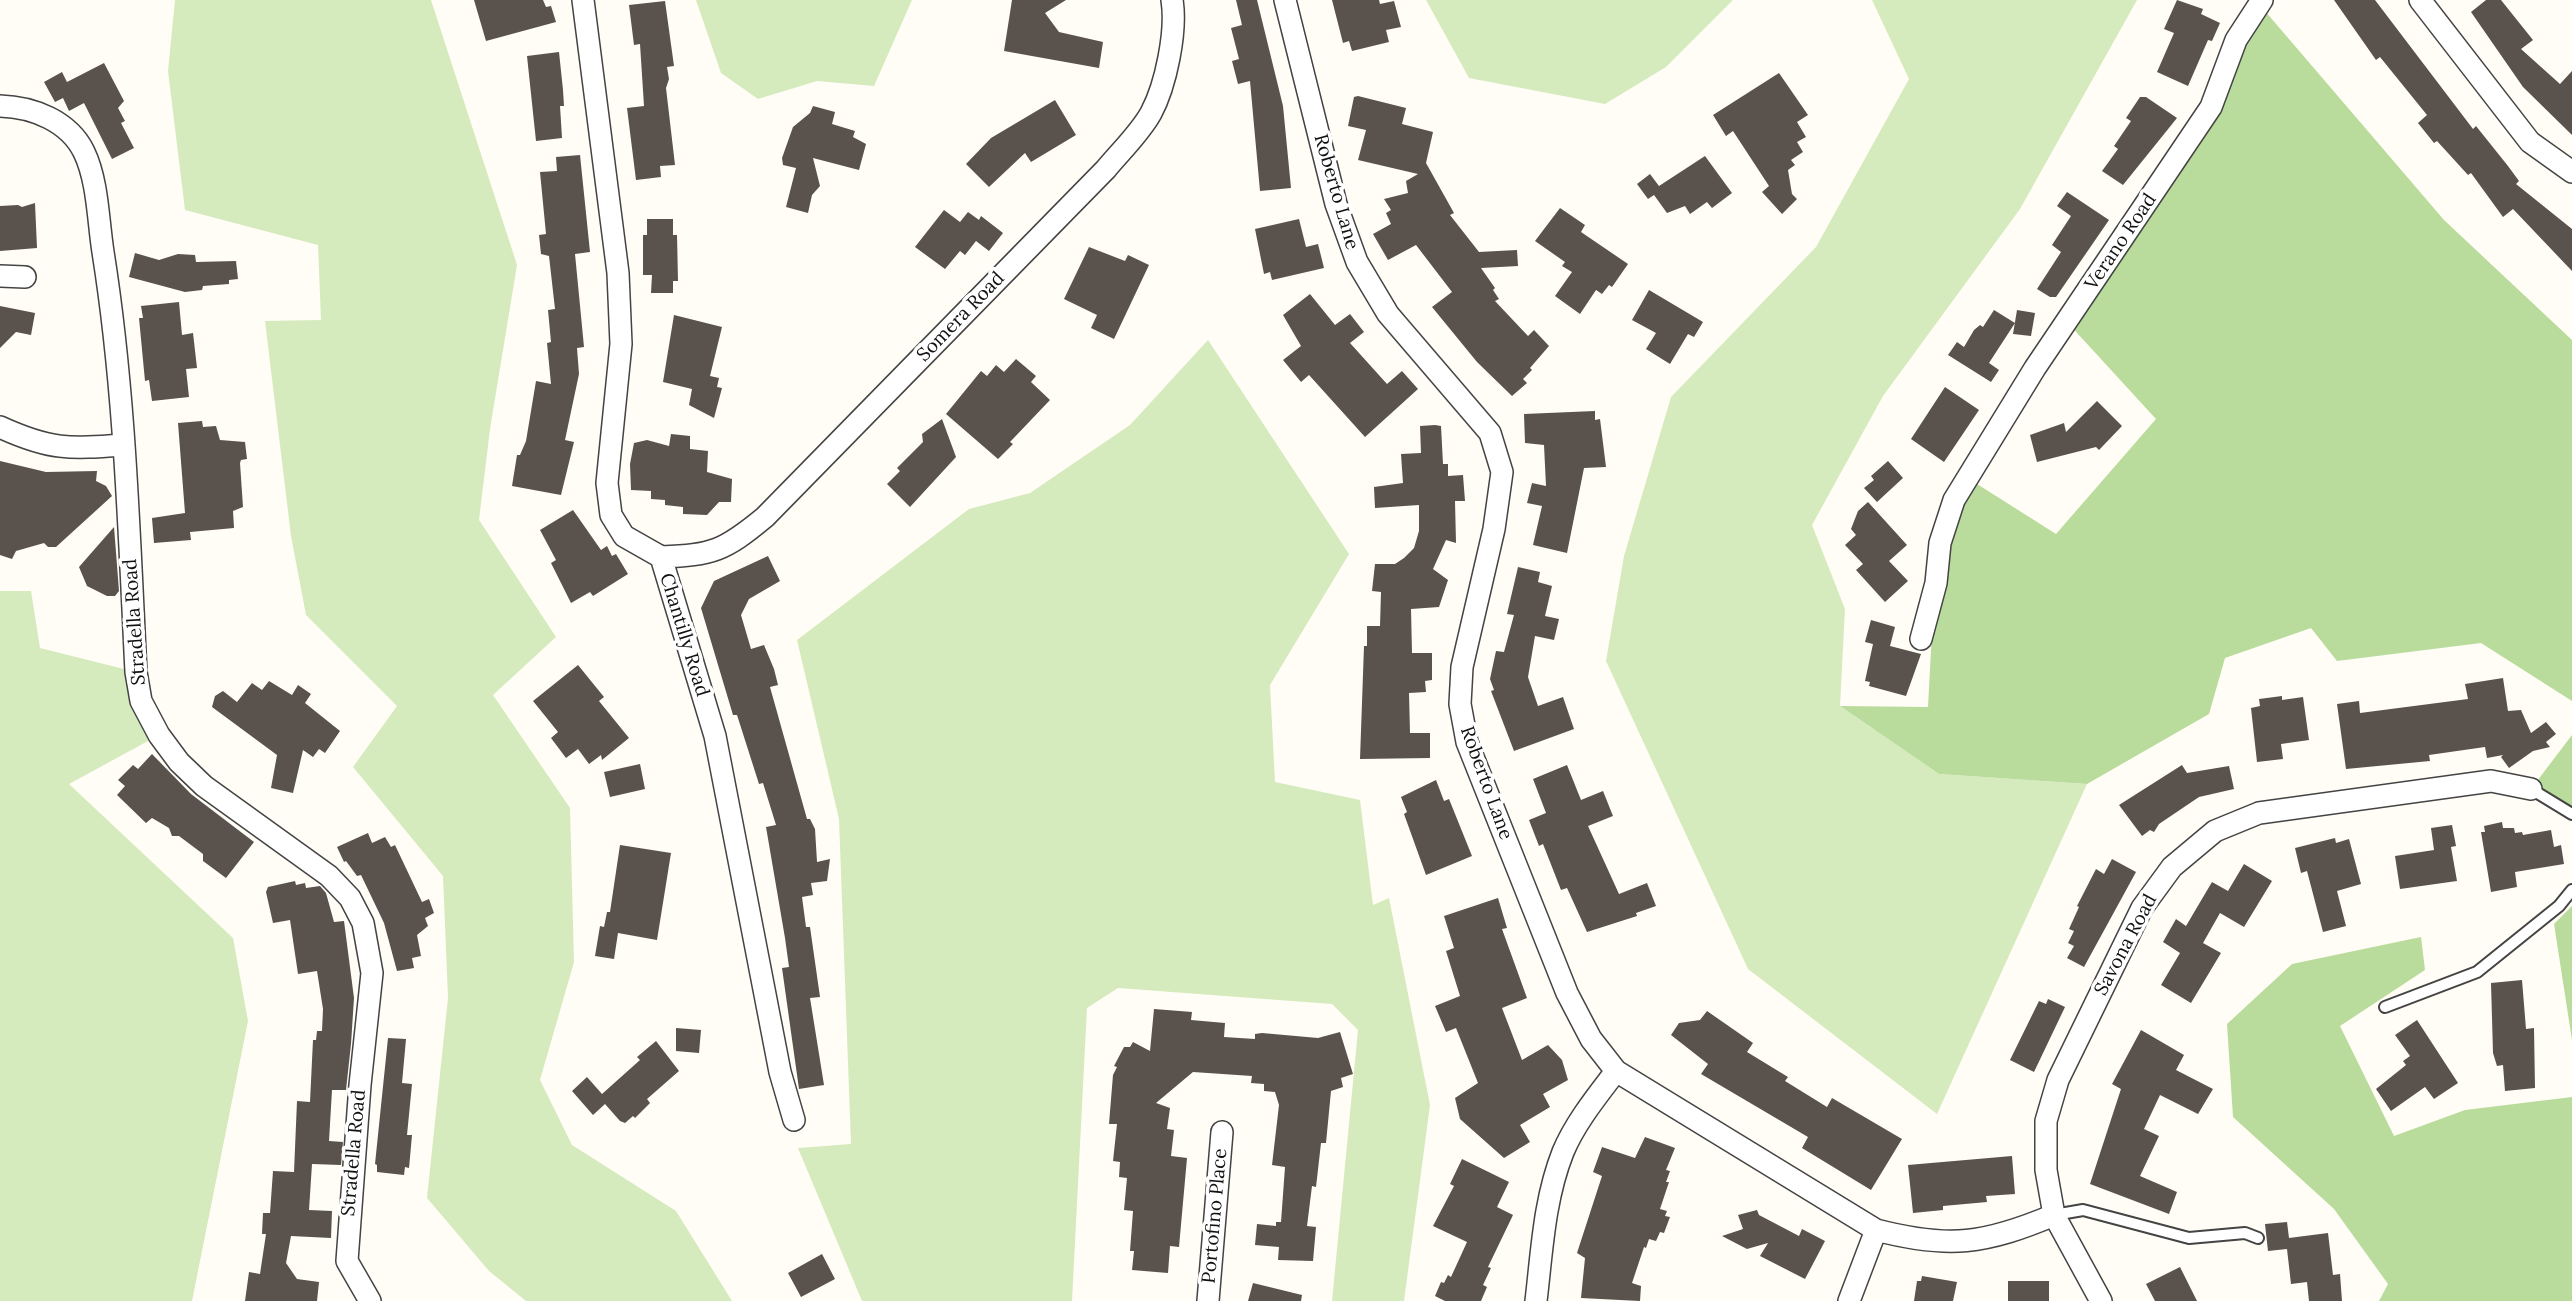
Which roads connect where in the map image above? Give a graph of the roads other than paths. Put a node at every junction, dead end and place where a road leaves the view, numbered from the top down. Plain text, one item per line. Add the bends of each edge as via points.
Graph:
1 (583, 0) edge
2 (1172, 0) edge
3 (1285, 0) edge
4 (2262, 0) edge
5 (2420, 0) edge
6 (0, 106) edge
7 (2572, 172) edge
8 (0, 276) edge
9 (25, 277) dead end
10 (0, 427) edge
11 (123, 445) junction
12 (661, 557) junction
13 (1921, 639) dead end
14 (2531, 789) joint
15 (2572, 814) edge
16 (2572, 890) edge
17 (2385, 1007) dead end
18 (1616, 1071) junction
19 (794, 1120) dead end
20 (1222, 1132) dead end
21 (2054, 1215) junction
22 (1876, 1230) junction
23 (2258, 1238) dead end
24 (370, 1301) edge
25 (1208, 1301) edge
26 (1536, 1301) edge
27 (1849, 1301) edge
28 (2101, 1301) edge

1 - 12 street, Chantilly Road via 618,273 621,344 607,483 611,515 624,536
2 - 12 street, Somera Road via 1173,28 1166,66 1151,113 1105,169 765,517 732,545 702,555
3 - 18 street, Roberto Lane via 1336,204 1357,262 1388,314 1490,433 1502,472 1494,529 1462,667 1460,704 1467,742 1567,993 1591,1040
4 - 13 street, Verano Road via 2236,40 2211,107 1966,477 1940,542 1936,583
5 - 7 street via 2530,142
6 - 11 street, Stradella Road via 24,107 49,118 69,130 84,152 113,310
8 - 9 street
10 - 11 street via 38,445
11 - 24 street, Stradella Road via 141,701 178,762 329,876 350,898 363,923 372,973 347,1261
12 - 19 street, Chantilly Road via 715,736 780,1072
14 - 15 lane
14 - 21 street, Savona Road via 2491,781 2259,813 2215,831 2172,867 2142,908 2058,1080 2046,1121 2046,1170
16 - 17 lane via 2477,972
18 - 22 street, Roberto Lane
18 - 26 street via 1564,1150 1547,1202
20 - 25 street, Portofino Place
21 - 22 street, Roberto Lane via 2016,1231 1966,1243 1920,1241
21 - 23 lane via 2083,1210 2189,1238 2245,1233
21 - 28 street, Savona Road
22 - 27 street

